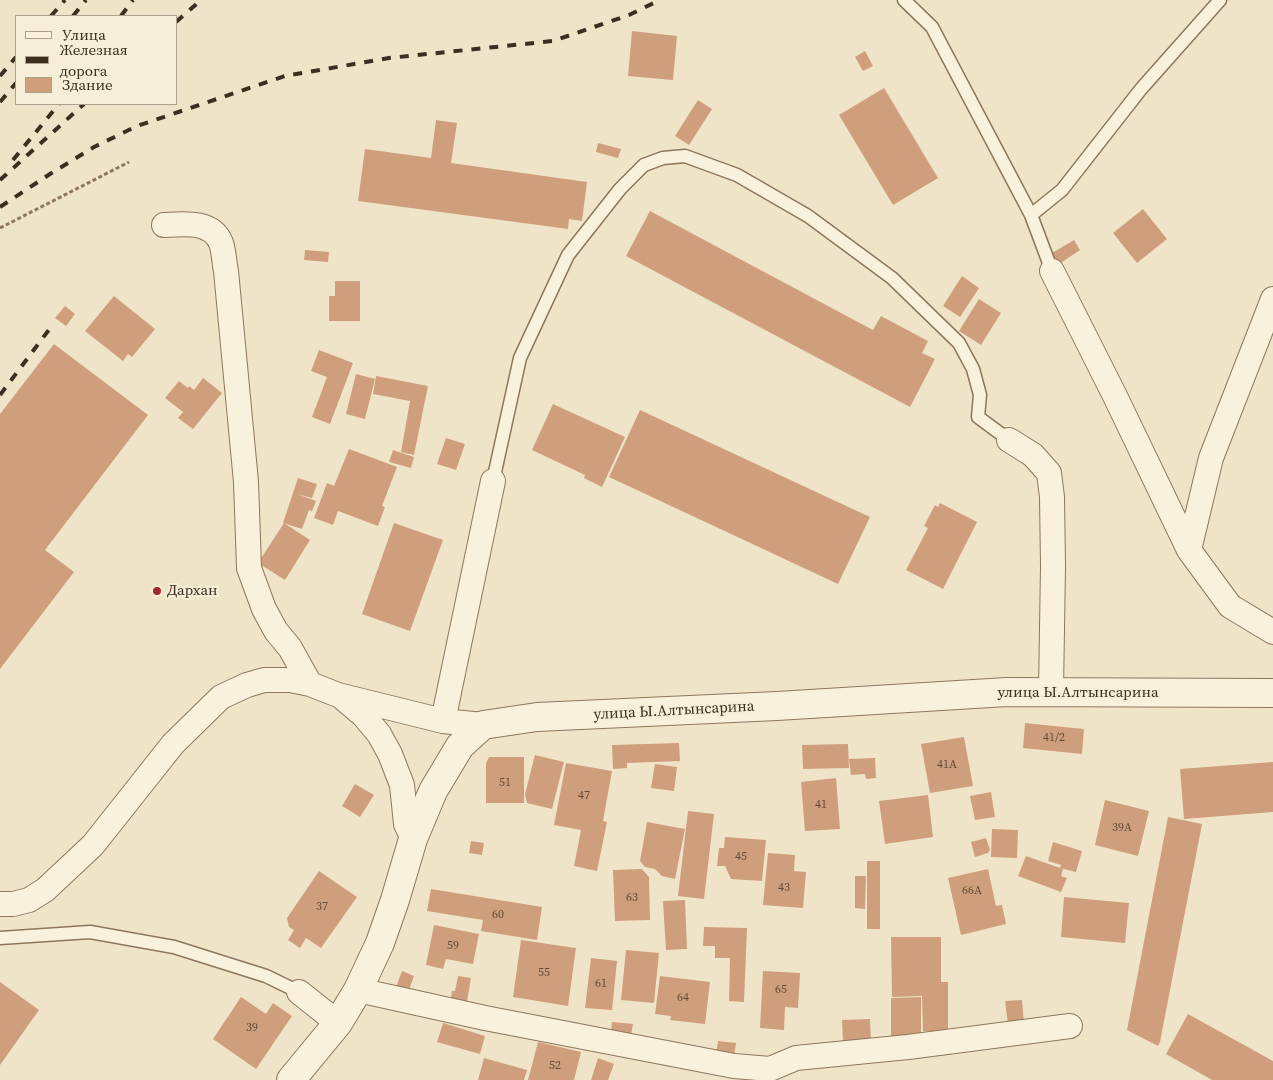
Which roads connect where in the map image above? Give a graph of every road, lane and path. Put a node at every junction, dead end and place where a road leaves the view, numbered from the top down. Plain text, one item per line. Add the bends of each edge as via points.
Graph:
1 (904, 0) edge
2 (1220, 0) edge
3 (129, 162) dead end
4 (1031, 215) junction
5 (164, 225) dead end
6 (0, 228) edge
7 (1052, 271) joint
8 (1273, 299) edge
9 (1009, 440) joint
10 (494, 481) joint
11 (1189, 550) junction
12 (1273, 632) edge
13 (310, 684) junction
14 (1051, 691) junction
15 (1273, 692) edge
16 (338, 695) junction
17 (443, 721) junction
18 (483, 725) junction
19 (413, 839) junction
20 (4, 905) edge
21 (0, 938) edge
22 (358, 990) junction
23 (299, 992) joint
24 (338, 1022) junction
25 (1070, 1026) dead end
26 (769, 1074) edge
27 (292, 1080) edge

1 - 4 lane via 932,27
2 - 4 lane via 1142,89 1062,190
3 - 6 path
4 - 7 lane
5 - 13 street via 194,224 214,233 221,242 246,482 249,568 264,609
7 - 11 street
8 - 11 street via 1211,458
9 - 10 lane via 978,417 980,395 973,368 959,343 892,278 808,216 737,175 685,156 663,158 644,165 614,196 568,255 520,358
9 - 14 street via 1033,455 1049,473 1053,566
10 - 17 street
11 - 12 street via 1230,606
13 - 16 street
13 - 20 street via 264,680 221,697 173,744 93,844 45,890 29,900
14 - 15 street, улица Ы.Алтынсарина
14 - 18 street, улица Ы.Алтынсарина via 537,717
16 - 17 street
16 - 19 street via 363,715 390,754 402,786 406,824
17 - 18 street
18 - 19 street via 460,746 432,791
19 - 22 street via 380,943
21 - 23 lane via 90,932 165,946 266,976
22 - 24 street
22 - 26 street
23 - 24 street
24 - 27 street
25 - 26 street via 796,1058

